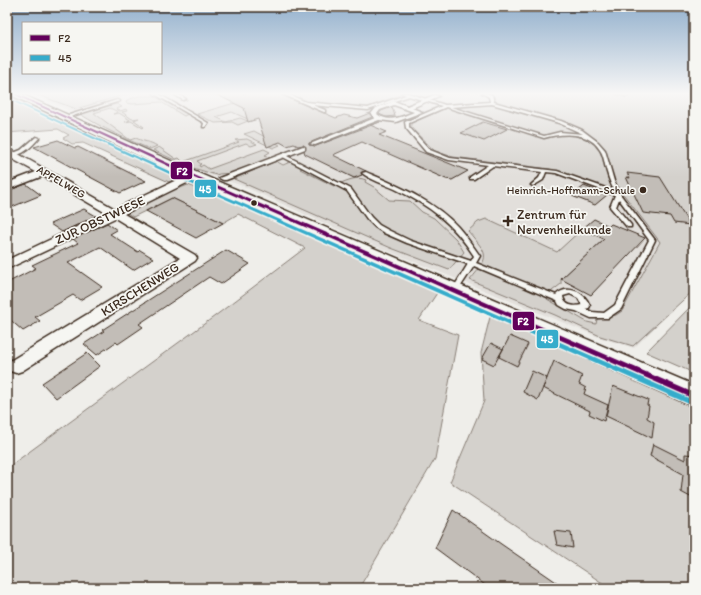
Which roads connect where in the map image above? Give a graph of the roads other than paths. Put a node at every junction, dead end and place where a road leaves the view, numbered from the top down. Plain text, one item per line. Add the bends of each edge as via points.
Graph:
1 (73, 121) edge
2 (202, 121) edge
3 (372, 121) edge
4 (410, 121) edge
5 (492, 121) edge
6 (556, 121) edge
7 (204, 126) dead end
8 (589, 136) junction
9 (37, 138) dead end
10 (313, 144) tunnel mouth
11 (303, 148) tunnel mouth
12 (10, 154) edge
13 (283, 156) junction
14 (492, 164) junction
15 (544, 171) junction
16 (45, 172) junction
17 (364, 173) dead end
18 (193, 176) junction
19 (223, 178) dead end
20 (472, 178) dead end
21 (533, 185) dead end
22 (7, 187) edge
23 (618, 194) junction
24 (115, 213) junction
25 (629, 226) dead end
26 (473, 264) junction
27 (7, 265) edge
28 (455, 290) junction
29 (559, 299) junction
30 (578, 310) junction
31 (16, 366) dead end
32 (694, 396) edge

1 - 18 street
2 - 7 lane via 206,123
3 - 10 street
4 - 14 lane via 407,122 407,127 428,151 449,159
5 - 8 lane via 544,137 560,133
6 - 8 lane
8 - 23 lane via 603,150
9 - 12 lane via 23,151
11 - 13 street
12 - 16 street, APFELWEG
13 - 19 street
13 - 26 lane via 349,190 368,218 377,226 393,235
14 - 15 lane
14 - 20 lane
15 - 21 lane via 541,179
15 - 23 lane via 557,172
16 - 22 street
16 - 24 street, APFELWEG
17 - 26 lane via 425,202 437,211 470,244 477,256
18 - 24 street, ZUR OBSTWIESE
18 - 28 street
23 - 25 lane via 613,207
23 - 30 lane via 652,240 618,307 605,316 591,315
24 - 27 street, ZUR OBSTWIESE
24 - 31 street, KIRSCHENWEG via 190,258
26 - 28 lane
26 - 29 lane
28 - 32 street via 473,304
29 - 30 lane via 563,305
29 - 30 lane via 562,293 579,295 585,300 586,306

